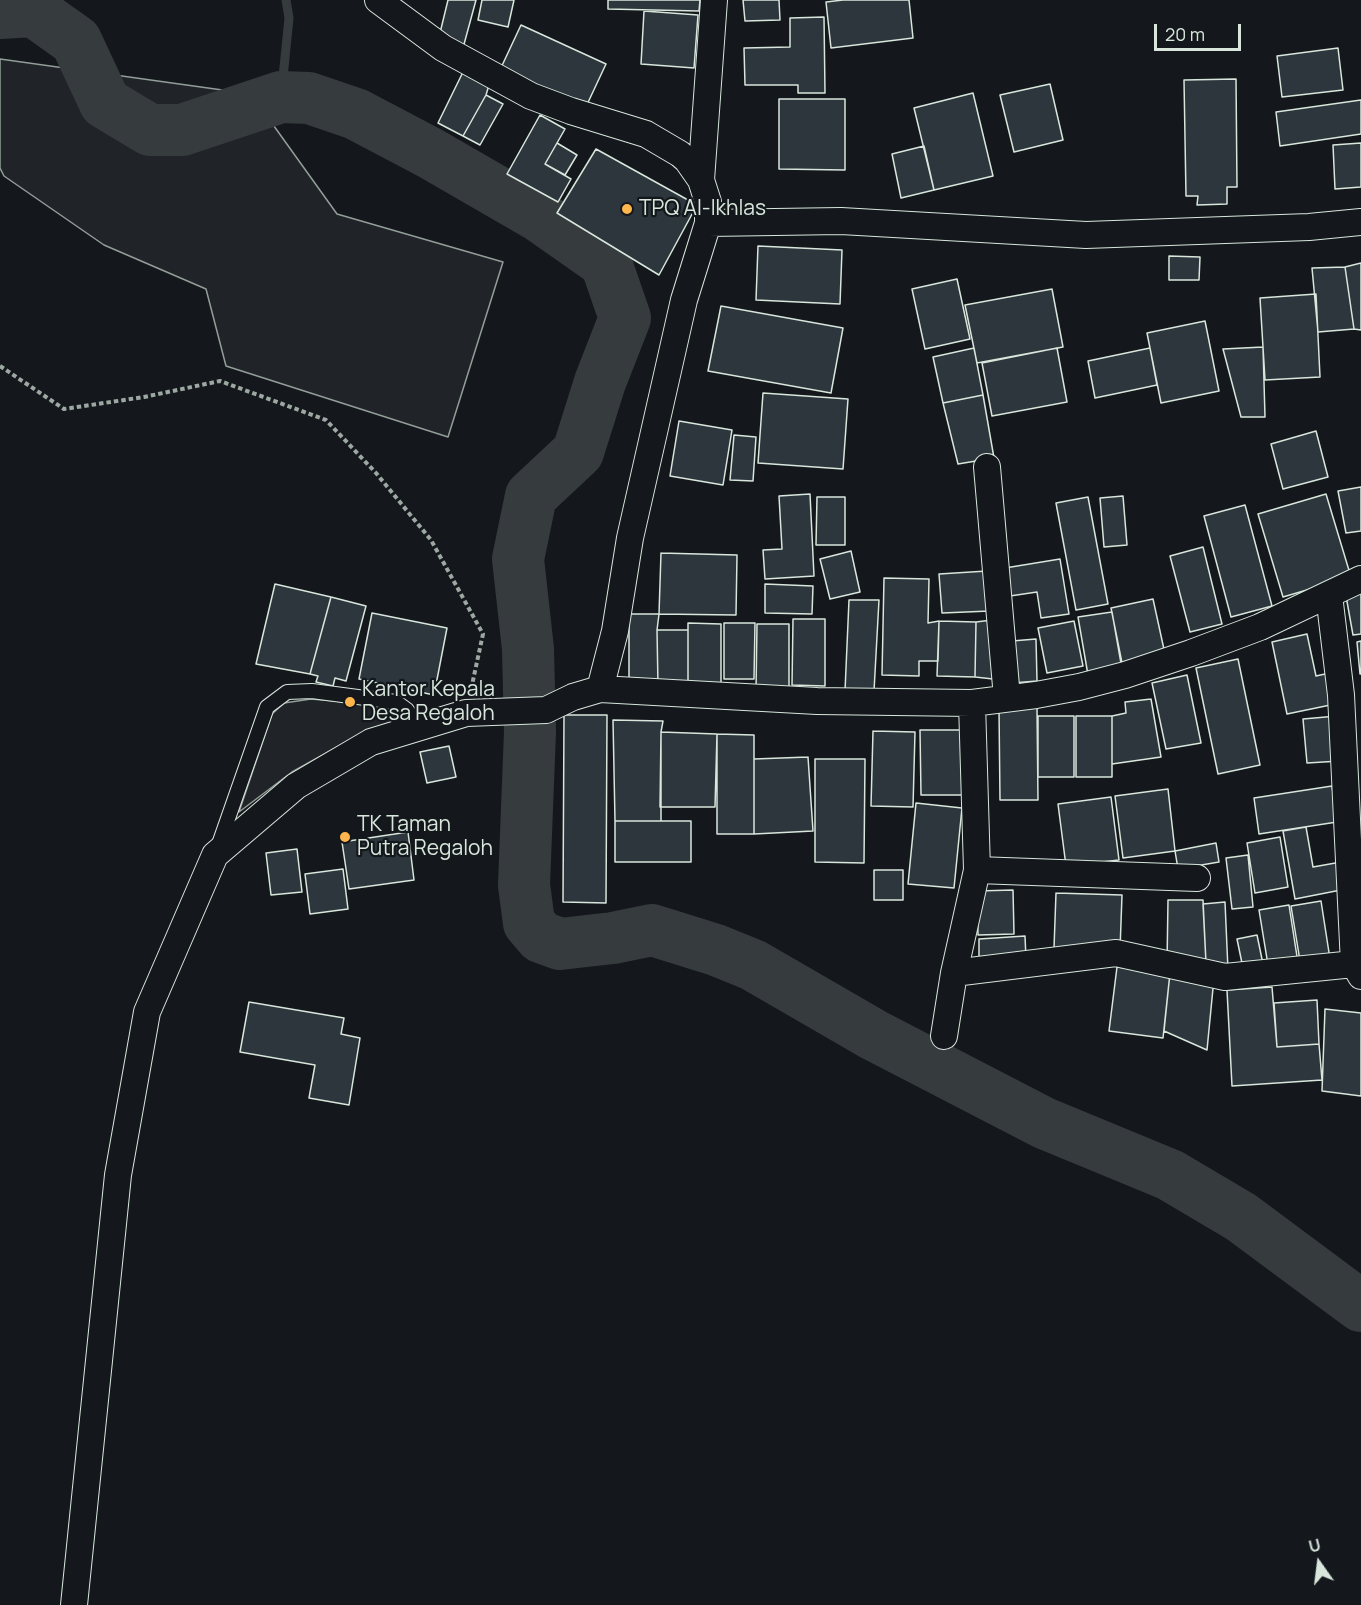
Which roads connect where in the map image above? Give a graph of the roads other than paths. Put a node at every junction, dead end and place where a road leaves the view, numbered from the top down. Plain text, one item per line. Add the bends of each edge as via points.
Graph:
1 (378, 0) edge
2 (714, 0) edge
3 (701, 180) junction
4 (1361, 222) edge
5 (708, 223) junction
6 (987, 466) dead end
7 (1361, 579) edge
8 (1329, 595) junction
9 (600, 689) junction
10 (1007, 698) junction
11 (972, 703) junction
12 (420, 727) junction
13 (215, 855) junction
14 (977, 870) junction
15 (1197, 878) dead end
16 (1358, 970) edge
17 (954, 973) junction
18 (944, 1036) dead end
19 (74, 1605) edge

1 - 3 street via 443,48 531,96 646,134 667,145 687,160
2 - 3 street
3 - 5 street via 708,202
4 - 5 street via 1086,236 841,221
5 - 9 street via 684,300
6 - 10 street
7 - 8 street
8 - 10 street via 1260,627 1125,675
8 - 16 street via 1341,695
9 - 11 street via 817,701
9 - 12 street via 546,710 466,713
10 - 11 street
11 - 14 street
12 - 13 street via 371,742 296,786
12 - 13 lane via 396,702 312,691 287,692 267,707
13 - 19 street via 147,1012 118,1175
14 - 15 street
14 - 17 street
16 - 17 street via 1225,977 1116,953
17 - 18 street

